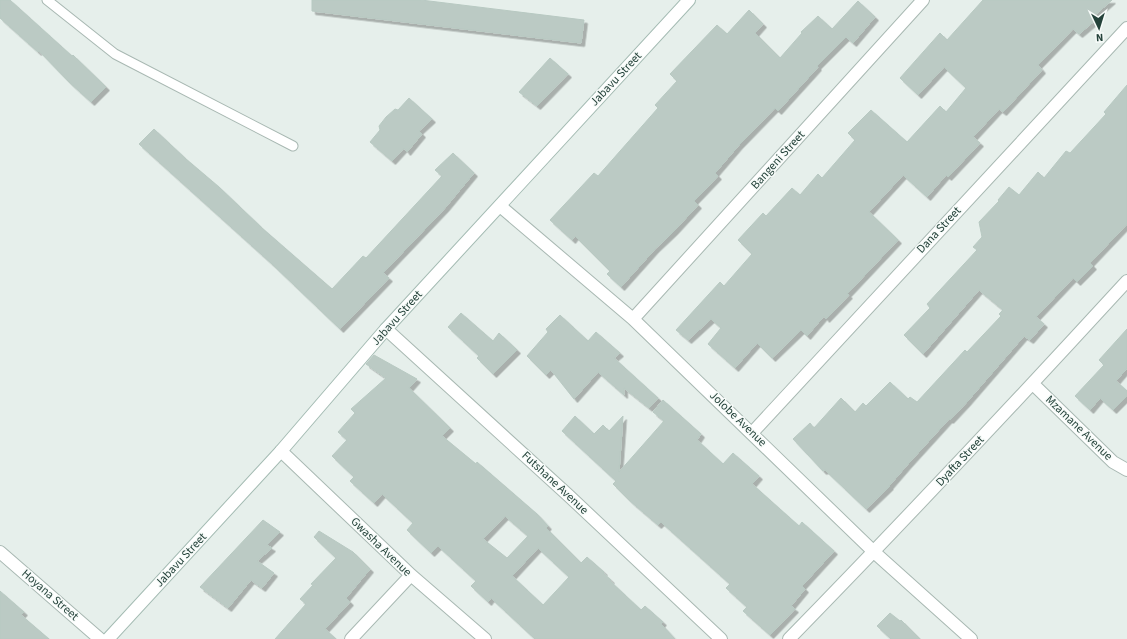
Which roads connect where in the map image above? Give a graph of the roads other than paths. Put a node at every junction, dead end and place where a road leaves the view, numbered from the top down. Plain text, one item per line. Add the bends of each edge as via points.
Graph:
1 (47, 0) edge
2 (689, 0) edge
3 (924, 0) edge
4 (1127, 28) edge
5 (293, 146) dead end
6 (500, 206) junction
7 (1127, 281) edge
8 (633, 320) junction
9 (386, 329) junction
10 (1033, 384) junction
11 (752, 433) junction
12 (281, 451) junction
13 (1127, 470) edge
14 (0, 552) edge
15 (874, 552) junction
16 (410, 576) junction
17 (100, 639) edge
18 (108, 639) edge
19 (351, 639) edge
20 (485, 639) edge
21 (721, 639) edge
22 (789, 639) edge
23 (971, 639) edge

1 - 5 lane via 115,54
2 - 6 street, Jabavu Street
3 - 8 street, Bangeni Street
4 - 11 street, Dana Street
6 - 8 street, Jolobe Avenue
6 - 9 street, Jabavu Street
7 - 10 street, Dyafta Street
8 - 11 street, Jolobe Avenue
9 - 12 street, Jabavu Street
9 - 21 street, Futshane Avenue
10 - 13 street, Mzamane Avenue via 1113,462
10 - 15 street, Dyafta Street
11 - 15 street, Jolobe Avenue
12 - 16 street, Gwasha Avenue
12 - 18 street, Jabavu Street
14 - 17 street, Hoyana Street
15 - 22 street, Dyafta Street
15 - 23 street, Jolobe Avenue
16 - 19 street
16 - 20 street, Gwasha Avenue

